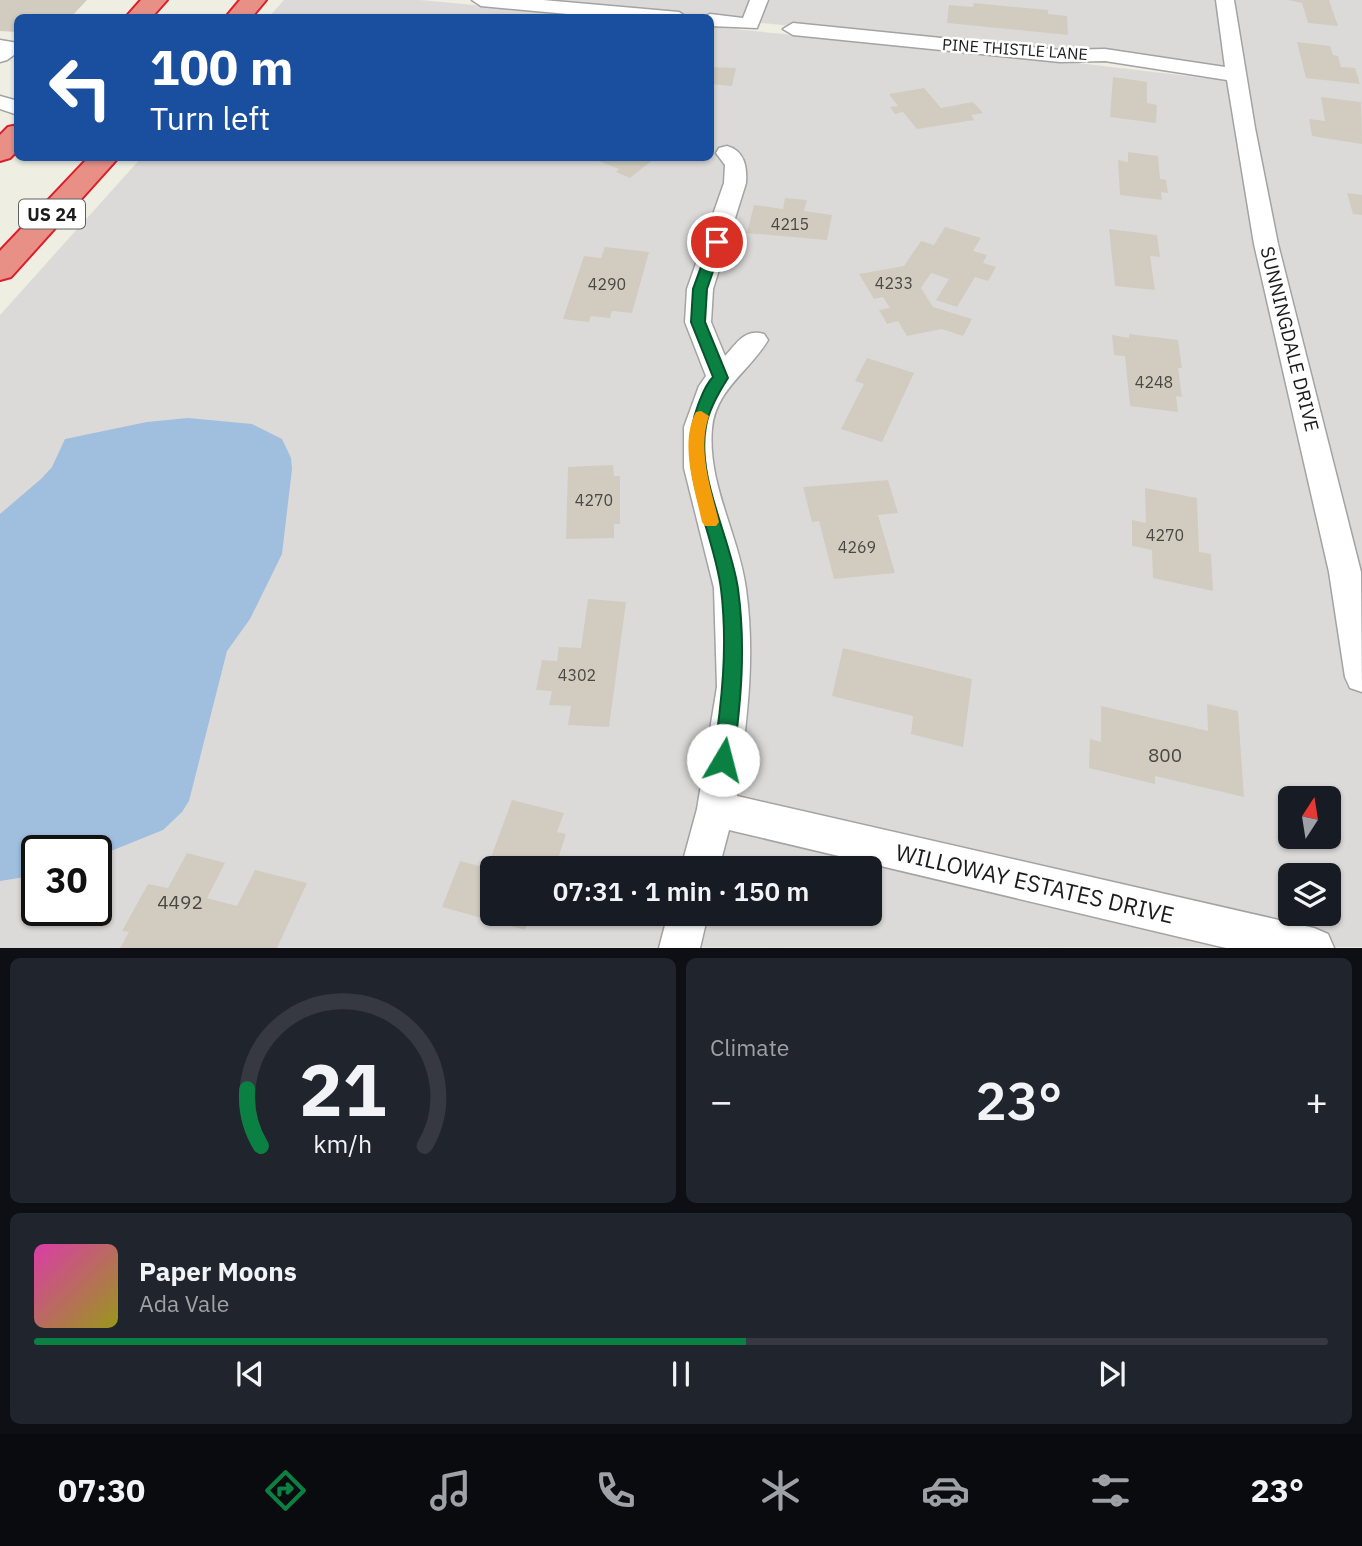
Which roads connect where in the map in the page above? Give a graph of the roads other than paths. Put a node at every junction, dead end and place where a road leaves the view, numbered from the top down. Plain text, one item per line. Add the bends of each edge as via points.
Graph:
1 (155, 0) edge
2 (254, 0) edge
3 (481, 0) edge
4 (759, 0) edge
5 (1225, 0) edge
6 (140, 14) edge
7 (240, 14) edge
8 (635, 14) edge
9 (714, 20) edge
10 (793, 29) dead end
11 (0, 46) edge
12 (0, 56) edge
13 (1235, 75) junction
14 (14, 138) edge
15 (0, 152) edge
16 (727, 153) dead end
17 (101, 161) edge
18 (34, 232) junction
19 (0, 238) edge
20 (0, 270) edge
21 (755, 340) dead end
22 (720, 378) junction
23 (1362, 677) edge
24 (716, 809) junction
25 (703, 856) edge
26 (684, 926) edge
27 (678, 947) edge
28 (1314, 947) edge

1 - 6 highway
2 - 7 highway
3 - 8 street
4 - 9 street via 750,24
5 - 13 street, SUNNINGDALE DRIVE
10 - 13 street, PINE THISTLE LANE via 1060,56 1105,55
11 - 12 street via 11,47
13 - 23 street, SUNNINGDALE DRIVE via 1266,244 1342,558
14 - 15 highway
16 - 22 street via 736,165 735,183 700,289 698,322
17 - 18 highway, US 24
18 - 19 highway
18 - 20 highway, US 24
21 - 22 street
22 - 24 street via 698,426 699,468 730,588 734,687
24 - 25 street
24 - 28 street, WILLOWAY ESTATES DRIVE
26 - 27 street

